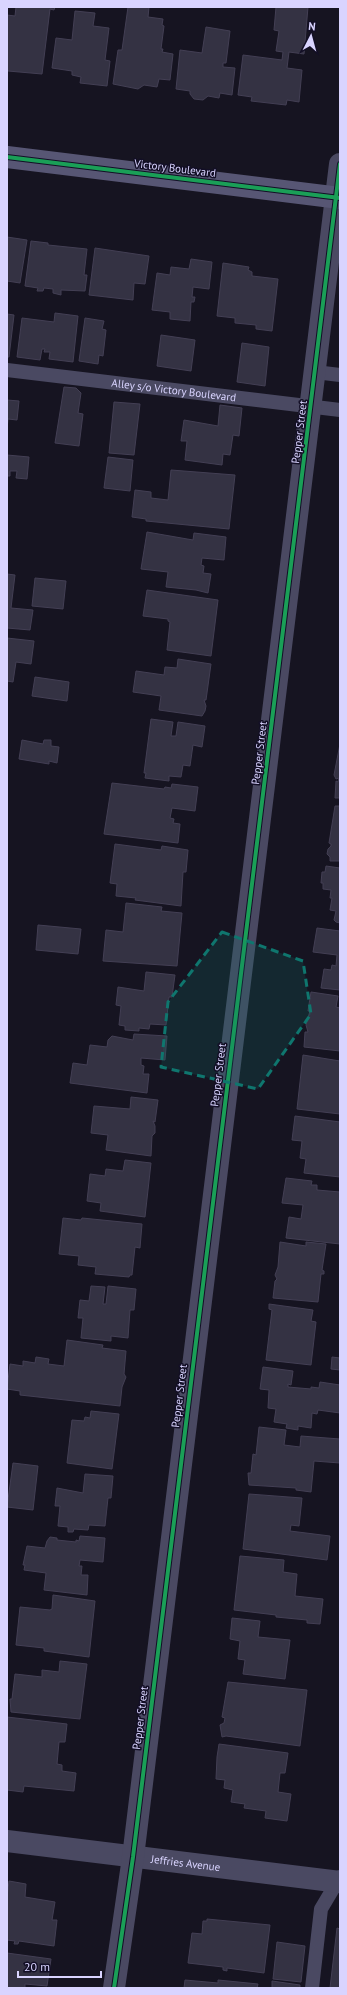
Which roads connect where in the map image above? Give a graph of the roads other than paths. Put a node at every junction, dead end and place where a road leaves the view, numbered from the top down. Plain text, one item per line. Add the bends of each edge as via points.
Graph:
1 (7, 157) edge
2 (340, 164) edge
3 (338, 198) edge
4 (7, 370) edge
5 (316, 372) junction
6 (340, 375) edge
7 (311, 406) junction
8 (340, 410) edge
9 (7, 1841) edge
10 (132, 1857) junction
11 (339, 1880) edge
12 (114, 1988) edge
13 (312, 1988) edge

1 - 3 main road, Victory Boulevard
2 - 3 street, Pepper Street
3 - 5 street, Pepper Street
4 - 7 lane, Alley s/o Victory Boulevard
5 - 6 lane
5 - 7 street, Pepper Street
7 - 8 lane, Alley s/o Victory Boulevard
7 - 10 street, Pepper Street
9 - 10 street, Jeffries Avenue
10 - 11 street, Jeffries Avenue
10 - 12 street, Pepper Street
11 - 13 lane via 321,1909

